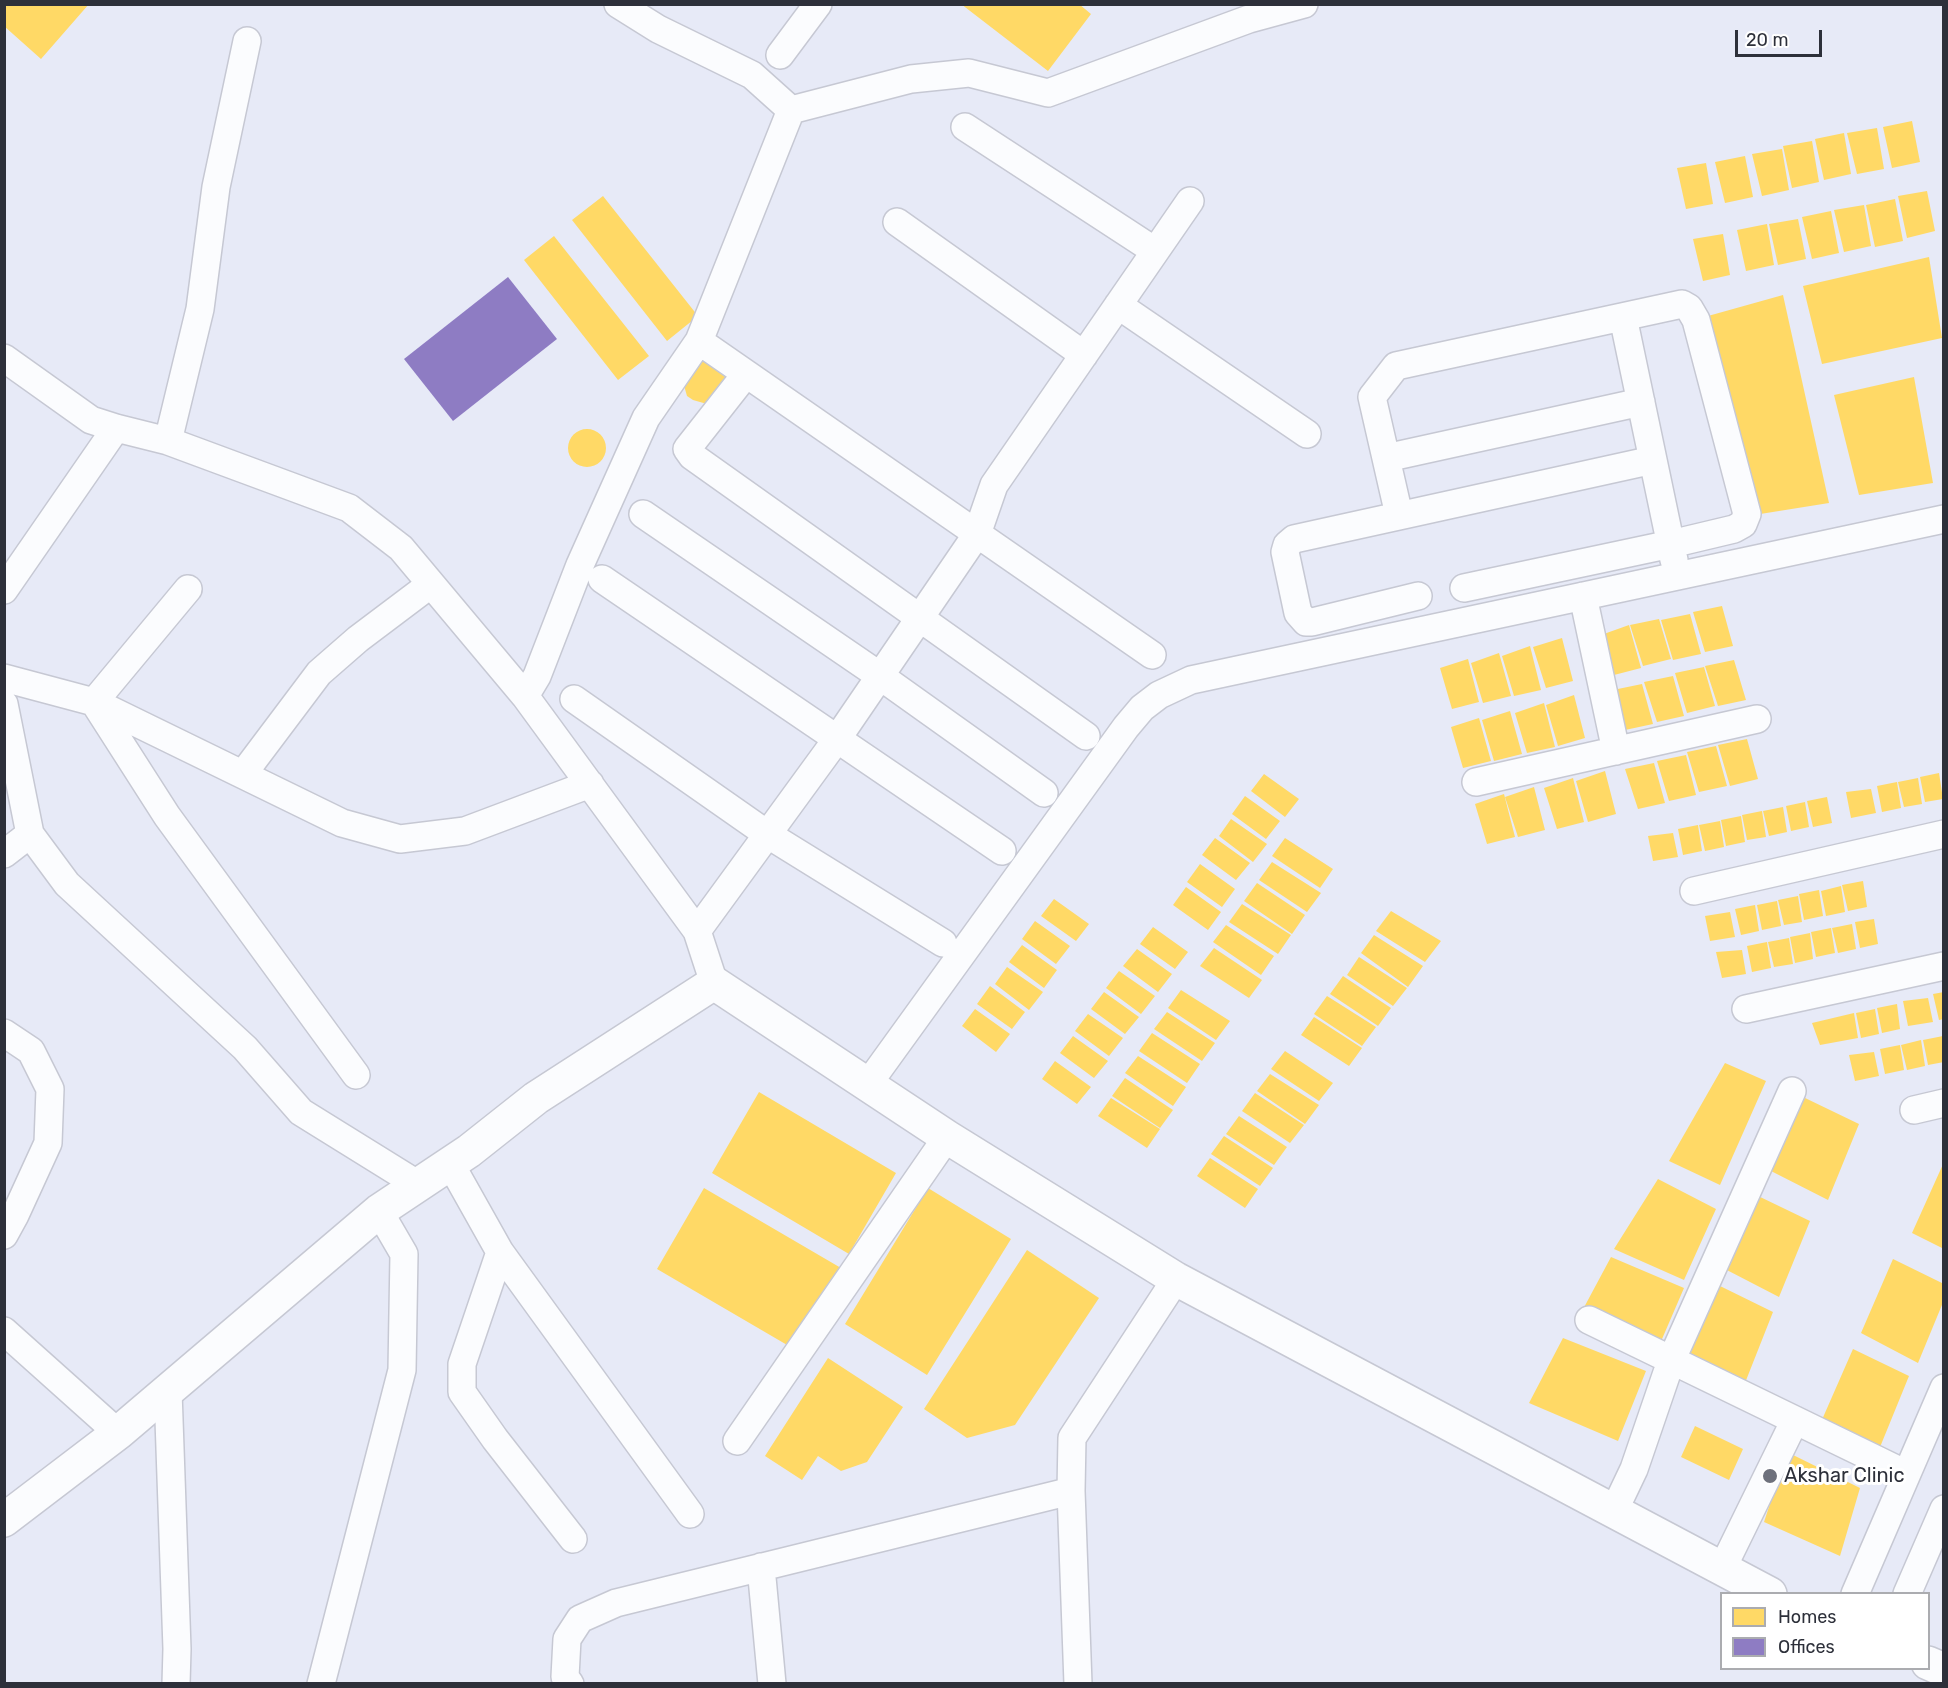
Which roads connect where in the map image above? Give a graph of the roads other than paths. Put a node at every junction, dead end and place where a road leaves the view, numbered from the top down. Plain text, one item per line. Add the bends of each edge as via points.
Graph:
1 (618, 4) edge
2 (818, 4) edge
3 (1304, 4) edge
4 (247, 41) dead end
5 (780, 55) dead end
6 (791, 110) junction
7 (965, 127) dead end
8 (1190, 201) dead end
9 (897, 222) dead end
10 (1155, 251) junction
11 (1118, 305) junction
12 (1623, 316) junction
13 (699, 341) junction
14 (1084, 355) junction
15 (4, 358) edge
16 (746, 374) junction
17 (1641, 402) junction
18 (116, 428) junction
19 (1307, 434) dead end
20 (168, 441) junction
21 (1386, 458) junction
22 (1653, 460) junction
23 (643, 514) dead end
24 (1399, 515) junction
25 (1944, 519) edge
26 (977, 534) junction
27 (1671, 544) junction
28 (1678, 576) junction
29 (602, 579) dead end
30 (430, 584) junction
31 (1464, 588) dead end
32 (188, 589) dead end
33 (4, 590) edge
34 (1418, 596) dead end
35 (1583, 596) junction
36 (920, 618) junction
37 (1152, 655) dead end
38 (880, 676) junction
39 (4, 678) edge
40 (525, 696) junction
41 (574, 699) dead end
42 (94, 702) junction
43 (4, 704) edge
44 (1757, 719) dead end
45 (1086, 736) dead end
46 (837, 739) junction
47 (1616, 751) junction
48 (243, 774) junction
49 (1476, 782) dead end
50 (590, 784) junction
51 (1044, 793) dead end
52 (30, 834) junction
53 (767, 834) junction
54 (1942, 842) edge
55 (1002, 851) dead end
56 (4, 854) edge
57 (1694, 891) dead end
58 (697, 931) junction
59 (943, 943) dead end
60 (1944, 966) edge
61 (714, 983) junction
62 (1746, 1009) dead end
63 (4, 1033) edge
64 (356, 1076) dead end
65 (868, 1084) junction
66 (1792, 1091) dead end
67 (1944, 1103) edge
68 (1914, 1110) dead end
69 (947, 1137) junction
70 (450, 1163) junction
71 (417, 1184) junction
72 (378, 1211) junction
73 (4, 1235) edge
74 (500, 1252) junction
75 (1176, 1279) junction
76 (1589, 1320) dead end
77 (4, 1331) edge
78 (1671, 1361) junction
79 (1944, 1388) edge
80 (168, 1391) junction
81 (1795, 1420) junction
82 (118, 1433) junction
83 (737, 1441) dead end
84 (1906, 1473) junction
85 (1071, 1491) junction
86 (1944, 1509) edge
87 (1614, 1511) junction
88 (690, 1514) dead end
89 (4, 1520) edge
90 (573, 1539) dead end
91 (761, 1567) junction
92 (1722, 1569) junction
93 (1768, 1592) edge
94 (1855, 1592) edge
95 (1907, 1592) edge
96 (1930, 1663) edge
97 (1944, 1670) edge
98 (176, 1683) edge
99 (321, 1683) edge
100 (570, 1683) edge
101 (772, 1683) edge
102 (1078, 1683) edge

1 - 6 street via 752,75
2 - 5 street
3 - 6 street via 1249,19 1048,93 969,73 911,78
4 - 20 street via 216,187 200,309
6 - 13 street
7 - 10 street
8 - 10 street
9 - 14 street
10 - 11 street
11 - 14 street
11 - 19 street
12 - 17 street
12 - 21 street via 1396,366 1372,397
12 - 27 street via 1682,304 1689,308 1696,320 1747,514 1743,524 1734,529
13 - 16 street
13 - 40 street via 646,418 580,565 537,676
14 - 26 street via 994,485
15 - 18 street via 91,420
16 - 26 street
16 - 36 street via 687,448 692,456
17 - 21 street
17 - 22 street
18 - 20 street
18 - 33 street
20 - 30 street via 349,508 401,548
21 - 24 street
22 - 24 street
22 - 27 street
23 - 38 street
24 - 34 street via 1294,539 1287,545 1285,552 1298,613 1306,622 1312,622
25 - 28 street
26 - 36 street
26 - 37 street
27 - 28 street
27 - 31 street
28 - 35 street
29 - 46 street
30 - 40 street
30 - 48 street via 319,673
32 - 42 street
35 - 47 street
35 - 65 street via 1191,680 1159,695 1126,727
36 - 38 street
36 - 45 street
38 - 46 street
38 - 51 street
39 - 42 street
40 - 50 street
41 - 53 street
42 - 48 street
42 - 64 street via 167,816
43 - 52 street
44 - 47 street
46 - 53 street
46 - 55 street
47 - 49 street
48 - 50 street via 342,824 400,839 465,831
50 - 58 street
52 - 56 street
52 - 71 street via 67,884 245,1048 301,1112
53 - 58 street
53 - 59 street
54 - 57 street
58 - 61 street
60 - 62 street
61 - 65 street
61 - 70 street via 536,1098
63 - 73 street via 31,1051 50,1089 48,1143
65 - 69 street
66 - 78 street
67 - 68 street
69 - 75 street
69 - 83 street
70 - 71 street
70 - 74 street
71 - 72 street
72 - 80 street
72 - 99 street via 404,1254 402,1371
74 - 88 street
74 - 90 street via 462,1364 462,1392
75 - 85 street via 1072,1438
75 - 87 street
76 - 78 street
77 - 82 street
78 - 81 street
78 - 87 street via 1634,1469
79 - 84 street
80 - 82 street
80 - 98 street
81 - 84 street
81 - 92 street
82 - 89 street
84 - 94 street
85 - 91 street
85 - 102 street
86 - 95 street
87 - 92 street
91 - 100 street via 616,1603 580,1619 567,1639 565,1677
91 - 101 street
92 - 93 street
96 - 97 street

